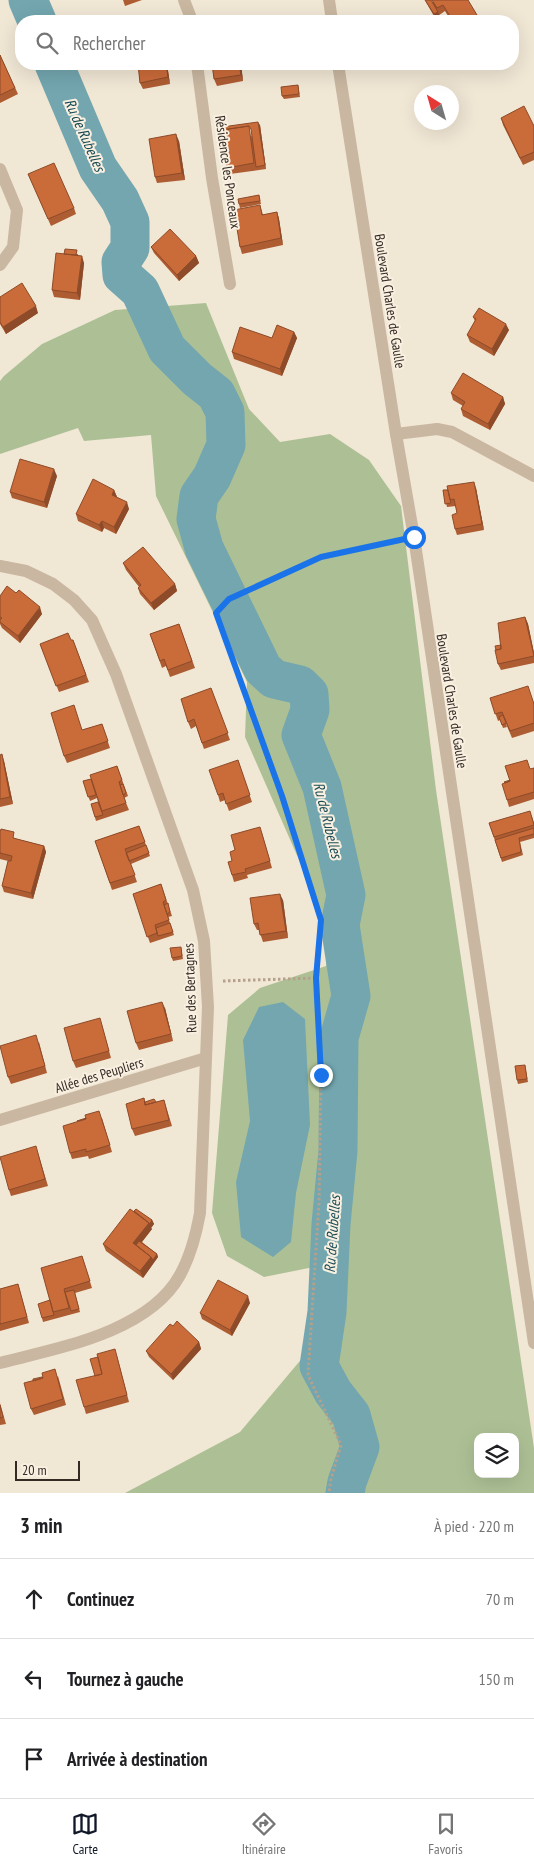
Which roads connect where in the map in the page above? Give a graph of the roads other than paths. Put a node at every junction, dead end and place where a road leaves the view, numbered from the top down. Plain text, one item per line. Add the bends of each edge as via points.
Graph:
1 (184, 0) edge
2 (328, 0) edge
3 (190, 15) edge
4 (331, 15) edge
5 (198, 70) edge
6 (339, 70) edge
7 (0, 169) edge
8 (0, 265) edge
9 (230, 284) dead end
10 (396, 434) junction
11 (534, 476) edge
12 (0, 566) edge
13 (206, 1058) junction
14 (0, 1120) edge
15 (534, 1343) edge
16 (0, 1363) edge

1 - 3 street
2 - 4 street
5 - 9 street, Résidence les Ponceaux
6 - 10 street, Boulevard Charles de Gaulle
7 - 8 street via 17,210 13,247
10 - 11 street via 436,428 452,432
10 - 15 street, Boulevard Charles de Gaulle
12 - 13 street, Rue des Bertagnes via 26,571 53,584 74,600 92,620 116,674 192,890 204,941
13 - 14 street, Allée des Peupliers
13 - 16 street, Rue des Bertagnes via 200,1213 194,1245 180,1276 150,1308 112,1330 74,1344

